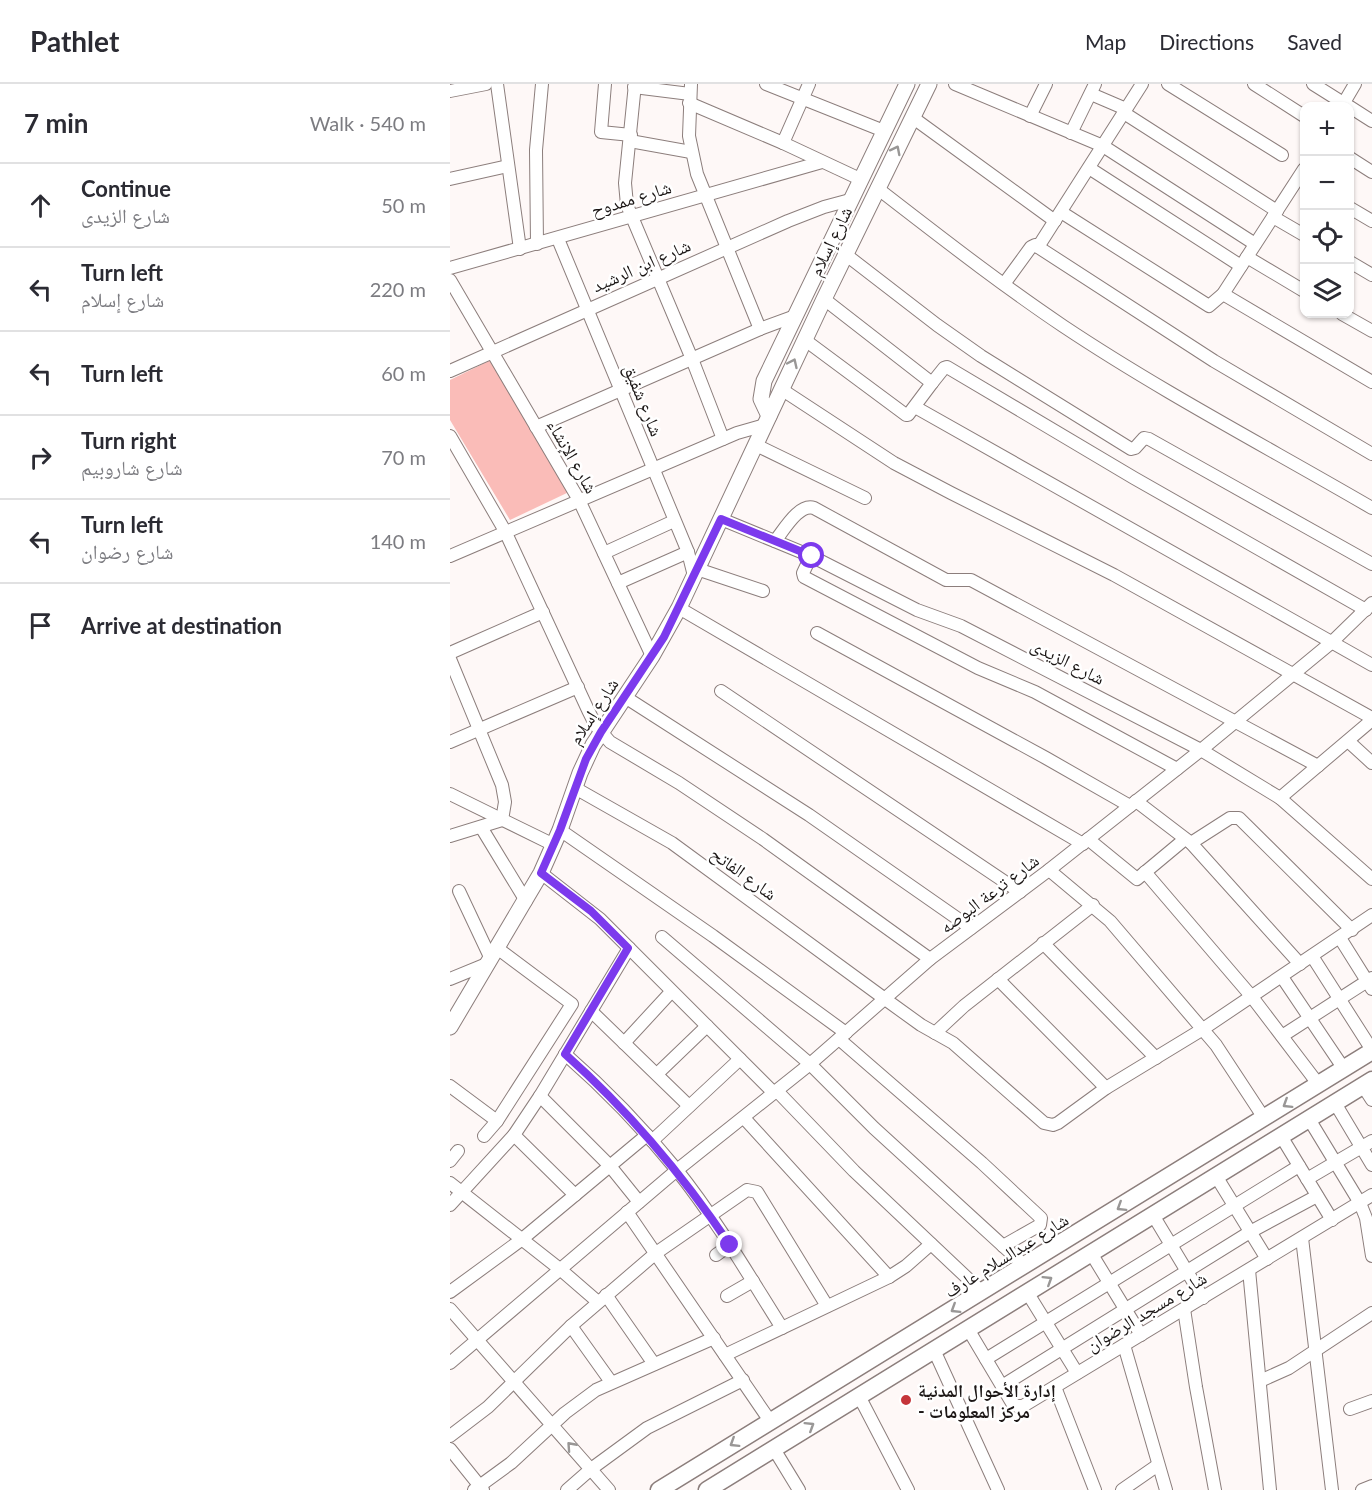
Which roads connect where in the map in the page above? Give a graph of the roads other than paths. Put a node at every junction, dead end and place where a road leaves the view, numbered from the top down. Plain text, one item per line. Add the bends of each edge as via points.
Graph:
1 (486, 84) edge
2 (497, 84) edge
3 (542, 84) edge
4 (605, 84) edge
5 (766, 84) edge
6 (809, 84) edge
7 (907, 84) edge
8 (929, 84) edge
9 (955, 84) edge
10 (1046, 84) edge
11 (1168, 84) edge
12 (1254, 84) edge
13 (1313, 84) edge
14 (1354, 84) edge
15 (634, 85) edge
16 (1138, 85) edge
17 (1093, 89) edge
18 (450, 91) edge
19 (690, 94) edge
20 (803, 99) junction
21 (1340, 102) edge
22 (1347, 102) edge
23 (1125, 111) junction
24 (1354, 111) edge
25 (1300, 113) edge
26 (1030, 116) junction
27 (912, 117) junction
28 (1372, 121) edge
29 (884, 131) junction
30 (1071, 133) junction
31 (630, 138) junction
32 (783, 143) junction
33 (1103, 146) junction
34 (691, 152) junction
35 (1282, 155) dead end
36 (1354, 161) edge
37 (822, 162) junction
38 (508, 166) junction
39 (1089, 168) junction
40 (1372, 172) edge
41 (450, 179) edge
42 (860, 179) junction
43 (1300, 179) edge
44 (877, 188) junction
45 (705, 195) junction
46 (850, 200) junction
47 (1353, 210) edge
48 (1275, 214) junction
49 (1058, 216) junction
50 (631, 218) junction
51 (1372, 221) edge
52 (1300, 232) edge
53 (558, 238) junction
54 (537, 244) junction
55 (1255, 244) junction
56 (726, 247) junction
57 (1038, 247) junction
58 (520, 249) junction
59 (846, 254) junction
60 (1244, 262) junction
61 (1353, 264) edge
62 (450, 268) edge
63 (1372, 275) edge
64 (657, 278) junction
65 (450, 280) edge
66 (1004, 284) junction
67 (1300, 289) edge
68 (1223, 294) junction
69 (824, 299) junction
70 (588, 309) junction
71 (795, 316) junction
72 (1349, 318) edge
73 (760, 329) junction
74 (1372, 332) edge
75 (805, 340) junction
76 (492, 352) junction
77 (692, 359) junction
78 (450, 370) edge
79 (1372, 382) edge
80 (932, 383) junction
81 (782, 388) junction
82 (621, 390) junction
83 (915, 407) junction
84 (767, 421) junction
85 (536, 427) junction
86 (450, 436) edge
87 (723, 439) junction
88 (756, 445) junction
89 (1372, 454) edge
90 (456, 458) edge
91 (652, 469) junction
92 (865, 498) dead end
93 (579, 500) junction
94 (1372, 508) edge
95 (721, 519) junction
96 (674, 521) junction
97 (505, 531) junction
98 (775, 541) junction
99 (688, 552) junction
100 (604, 553) junction
101 (450, 556) edge
102 (812, 556) junction
103 (1372, 564) edge
104 (696, 573) junction
105 (618, 583) junction
106 (763, 591) dead end
107 (1369, 606) edge
108 (679, 608) junction
109 (543, 612) junction
110 (817, 633) dead end
111 (1332, 642) junction
112 (450, 652) edge
113 (652, 656) junction
114 (450, 659) edge
115 (1372, 665) edge
116 (1294, 673) junction
117 (578, 687) junction
118 (721, 691) dead end
119 (625, 698) junction
120 (1372, 719) edge
121 (1236, 721) junction
122 (479, 729) junction
123 (601, 732) junction
124 (1348, 741) junction
125 (450, 742) edge
126 (1201, 750) junction
127 (1372, 763) edge
128 (1318, 766) junction
129 (1177, 769) junction
130 (575, 788) junction
131 (450, 794) edge
132 (1280, 798) junction
133 (1133, 804) junction
134 (502, 819) junction
135 (481, 827) junction
136 (560, 830) junction
137 (450, 836) edge
138 (1188, 841) junction
139 (1086, 842) junction
140 (554, 845) junction
141 (1050, 870) junction
142 (1145, 872) junction
143 (541, 873) junction
144 (1372, 879) edge
145 (459, 891) dead end
146 (1020, 892) junction
147 (526, 901) junction
148 (1093, 905) junction
149 (1371, 920) edge
150 (971, 928) junction
151 (1352, 930) junction
152 (662, 937) dead end
153 (1340, 938) junction
154 (1043, 944) junction
155 (628, 948) junction
156 (1312, 956) junction
157 (492, 957) junction
158 (930, 959) junction
159 (1300, 964) junction
160 (1282, 977) junction
161 (450, 979) edge
162 (998, 979) junction
163 (1370, 983) edge
164 (671, 992) junction
165 (1252, 997) junction
166 (885, 999) junction
167 (1340, 999) junction
168 (591, 1011) junction
169 (1310, 1018) junction
170 (450, 1026) edge
171 (707, 1026) junction
172 (1203, 1029) junction
173 (935, 1033) junction
174 (842, 1036) junction
175 (1282, 1036) junction
176 (624, 1043) junction
177 (1372, 1050) edge
178 (565, 1054) junction
179 (1156, 1058) junction
180 (740, 1059) junction
181 (810, 1064) junction
182 (1344, 1069) junction
183 (657, 1074) junction
184 (1319, 1085) junction
185 (450, 1086) edge
186 (1106, 1088) junction
187 (1369, 1089) edge
188 (776, 1092) junction
189 (540, 1096) junction
190 (1335, 1103) junction
191 (689, 1106) junction
192 (744, 1118) junction
193 (1264, 1118) junction
194 (1310, 1119) junction
195 (497, 1121) junction
196 (514, 1135) junction
197 (484, 1136) dead end
198 (1281, 1136) junction
199 (650, 1138) junction
200 (1367, 1144) edge
201 (1336, 1162) junction
202 (1372, 1165) edge
203 (610, 1166) junction
204 (1299, 1166) junction
205 (677, 1170) junction
206 (1216, 1176) junction
207 (1307, 1179) junction
208 (450, 1183) edge
209 (462, 1193) junction
210 (575, 1195) junction
211 (1317, 1196) junction
212 (1372, 1196) edge
213 (639, 1202) junction
214 (1360, 1203) junction
215 (450, 1205) edge
216 (1234, 1206) junction
217 (627, 1212) junction
218 (1153, 1215) junction
219 (710, 1216) junction
220 (1332, 1220) junction
221 (1250, 1232) junction
222 (1302, 1238) junction
223 (521, 1240) junction
224 (932, 1244) junction
225 (730, 1245) junction
226 (1171, 1245) junction
227 (1003, 1246) junction
228 (656, 1253) junction
229 (1090, 1253) junction
230 (716, 1255) dead end
231 (1372, 1256) edge
232 (1267, 1259) junction
233 (1025, 1266) junction
234 (561, 1270) junction
235 (1250, 1270) junction
236 (1187, 1272) junction
237 (889, 1276) junction
238 (753, 1281) junction
239 (1109, 1283) junction
240 (450, 1292) edge
241 (982, 1292) junction
242 (1028, 1292) junction
243 (727, 1296) dead end
244 (1203, 1298) junction
245 (602, 1299) junction
246 (827, 1306) junction
247 (450, 1309) edge
248 (1184, 1309) junction
249 (1125, 1310) junction
250 (1372, 1313) edge
251 (1046, 1322) junction
252 (571, 1326) junction
253 (782, 1328) junction
254 (968, 1329) junction
255 (1141, 1335) junction
256 (909, 1337) junction
257 (714, 1338) junction
258 (478, 1341) junction
259 (1124, 1345) junction
260 (1062, 1349) junction
261 (1316, 1350) junction
262 (931, 1352) junction
263 (725, 1355) junction
264 (986, 1359) junction
265 (872, 1360) junction
266 (450, 1363) edge
267 (654, 1364) junction
268 (1077, 1373) junction
269 (742, 1380) junction
270 (514, 1381) junction
271 (1260, 1381) junction
272 (611, 1382) junction
273 (882, 1382) junction
274 (1002, 1386) junction
275 (1055, 1387) junction
276 (859, 1396) junction
277 (1372, 1401) edge
278 (1350, 1409) dead end
279 (770, 1421) junction
280 (552, 1425) junction
281 (450, 1436) edge
282 (450, 1449) edge
283 (774, 1449) junction
284 (1158, 1465) junction
285 (591, 1469) junction
286 (1372, 1486) edge
287 (479, 1489) edge
288 (567, 1490) edge
289 (609, 1490) edge
290 (659, 1490) edge
291 (707, 1490) edge
292 (799, 1490) edge
293 (908, 1490) edge
294 (998, 1490) edge
295 (1095, 1490) edge
296 (1122, 1490) edge
297 (1166, 1490) edge
298 (1215, 1490) edge
299 (1270, 1490) edge
300 (1332, 1490) edge
301 (1362, 1490) edge

1 - 18 street
2 - 38 street
3 - 54 street via 536,150
4 - 31 street via 601,132
5 - 20 street
6 - 20 street
7 - 29 street, شارع إسلام
8 - 27 street, شارع إسلام
9 - 26 street
10 - 26 street
11 - 35 street
12 - 25 street
13 - 21 street
14 - 22 street
15 - 19 street
15 - 31 street
16 - 23 street
17 - 23 street
17 - 30 street
19 - 32 street
19 - 34 street
20 - 29 street
20 - 32 street
23 - 33 street
23 - 48 street
24 - 28 street
26 - 30 street
44 -> 27 street, شارع إسلام
27 - 49 street
29 - 42 street, شارع إسلام
30 - 33 street
31 - 34 street
31 - 50 street via 625,183
32 - 37 street
33 - 39 street
33 - 55 street
34 - 45 street
36 - 40 street
37 - 42 street
37 - 45 street, شارع ممدوح
38 - 41 street
38 - 58 street
39 - 49 street
39 - 60 street
42 - 46 street, شارع إسلام
43 - 48 street
44 - 59 street, شارع إسلام
44 - 66 street
45 - 50 street, شارع ممدوح
45 - 56 street
46 - 56 street, شارع ابن الرشيد
46 - 71 street, شارع إسلام
47 - 51 street
48 - 52 street
48 - 55 street
49 - 57 street
49 - 68 street via 1207,305
50 - 53 street, شارع ممدوح
50 - 64 street
53 - 54 street, شارع ممدوح
53 - 70 street, شارع شفيق
54 - 58 street, شارع ممدوح
55 - 60 street
56 - 64 street, شارع ابن الرشيد
56 - 73 street
57 - 66 street via 1031,247
57 - 89 street via 1214,361
58 - 62 street, شارع ممدوح
59 - 69 street, شارع إسلام
59 - 103 street via 981,356 1131,449 1144,438 1149,439
60 - 67 street
60 - 68 street
61 - 63 street
64 - 70 street, شارع ابن الرشيد
64 - 77 street
65 - 76 street, شارع الإنشاء
66 - 94 street via 1165,389
68 - 79 street
69 - 75 street, شارع إسلام
69 - 80 street
70 - 76 street, شارع ابن الرشيد
70 - 82 street, شارع شفيق
71 - 73 street
71 - 84 street, شارع إسلام via 761,390
72 - 74 street
73 - 77 street
81 -> 75 street, شارع إسلام
75 - 83 street via 902,414 908,415
76 - 78 street, شارع ابن الرشيد
76 - 85 street, شارع الإنشاء
77 - 82 street
77 - 87 street
80 - 83 street
80 - 107 street via 948,368 1134,478
81 - 84 street, شارع إسلام
81 - 116 street via 894,463 1114,574
82 - 85 street
82 - 91 street, شارع شفيق
83 - 111 street
84 - 87 street
84 - 88 street, شارع إسلام
85 - 93 street, شارع الإنشاء
86 - 90 street
87 - 91 street
88 - 92 street
88 - 95 street, شارع إسلام
90 - 97 street
91 - 93 street
91 - 96 street, شارع شفيق
93 - 97 street
93 - 100 street, شارع الإنشاء
95 - 98 street, شارع الزيدى
95 - 104 street, شارع إسلام
96 - 99 street, شارع شفيق
96 - 100 street
97 - 101 street
97 - 109 street
98 - 102 street, شارع الزيدى
98 - 121 street via 802,509 810,506 946,580 971,580
99 - 104 street, شارع شفيق
99 - 105 street
100 - 105 street, شارع الإنشاء
102 - 126 street, شارع الزيدى via 917,610 961,626
102 - 129 street via 804,577 978,668 1035,692
104 - 106 street
104 - 108 street, شارع إسلام
105 - 113 street, شارع الإنشاء
107 - 111 street, شارع ترعة البوصه
108 - 113 street, شارع إسلام
108 - 139 street
109 - 112 street
109 - 117 street
110 - 133 street
111 - 115 street
111 - 116 street, شارع ترعة البوصه
113 - 119 street, شارع إسلام
114 - 122 street
116 - 120 street
116 - 121 street, شارع ترعة البوصه
117 - 122 street
117 - 123 street
118 - 146 street
119 - 123 street, شارع إسلام
119 - 150 street via 809,815
120 - 124 street
121 - 126 street, شارع ترعة البوصه
121 - 128 street
122 - 125 street
122 - 134 street via 505,793
123 - 130 street, شارع إسلام
123 - 158 street via 615,745 763,839
124 - 127 street
124 - 128 street
126 - 129 street, شارع ترعة البوصه
126 - 132 street, شارع الزيدى
128 - 132 street
129 - 133 street, شارع ترعة البوصه
130 - 136 street, شارع إسلام
130 - 166 street, شارع الفاتح via 672,843
131 - 134 street
132 - 144 street, شارع الزيدى
133 - 138 street
133 - 139 street, شارع ترعة البوصه
134 - 135 street
134 - 140 street
135 - 137 street
135 - 147 street
136 - 140 street, شارع إسلام
136 - 174 street via 713,936
138 - 142 street
138 - 151 street via 1230,818 1239,818
138 - 159 street
139 - 141 street, شارع ترعة البوصه
139 - 142 street via 1137,879
140 - 143 street, شارع إسلام
141 - 146 street, شارع ترعة البوصه
141 - 148 street
142 - 165 street
143 - 147 street, شارع إسلام
143 - 155 street via 596,915
145 - 157 street
146 - 150 street, شارع ترعة البوصه
147 - 157 street, شارع إسلام
148 - 154 street
148 - 172 street
149 - 151 street, شارع الفاتح
150 - 158 street, شارع ترعة البوصه
151 - 153 street, شارع الفاتح
152 - 181 street
153 - 156 street, شارع الفاتح
153 - 163 street
154 - 162 street
154 - 179 street
155 - 164 street
155 - 168 street
156 - 159 street, شارع الفاتح
156 - 167 street
157 - 161 street
157 - 170 street, شارع إسلام
157 - 195 street via 572,1004
158 - 166 street, شارع ترعة البوصه
159 - 160 street, شارع الفاتح
160 - 165 street, شارع الفاتح
160 - 169 street
162 - 173 street
162 - 186 street
163 - 167 street
164 - 171 street
164 - 176 street
165 - 172 street, شارع الفاتح
165 - 175 street
166 - 173 street, شارع الفاتح
166 - 174 street, شارع ترعة البوصه
167 - 169 street
167 - 177 street
168 - 176 street
168 - 178 street
169 - 175 street
169 - 182 street
171 - 180 street
171 - 183 street
172 - 179 street, شارع الفاتح
172 - 193 street
173 - 186 street, شارع الفاتح via 958,1047 1047,1124 1058,1123
174 - 181 street, شارع ترعة البوصه
174 - 227 street via 1041,1218 1040,1225
175 - 184 street
176 - 183 street
177 - 182 main road, شارع عبدالسلام عارف
178 - 189 street
178 - 199 street
179 - 186 street, شارع الفاتح
180 - 188 street
180 - 191 street
181 - 188 street, شارع ترعة البوصه
181 - 227 street
182 - 184 main road, شارع عبدالسلام عارف
183 - 191 street
184 -> 193 main road, شارع عبدالسلام عارف
185 - 195 street
187 - 190 main road
188 - 192 street, شارع ترعة البوصه
188 - 224 street
189 - 196 street
189 - 203 street
190 - 194 main road
190 - 200 street
191 - 199 street
192 - 205 street, شارع ترعة البوصه
192 - 237 street
193 -> 233 main road, شارع عبدالسلام عارف
194 - 198 main road
194 - 201 street
195 - 197 street
196 - 209 street
196 - 210 street
198 - 204 street
198 - 206 main road
199 - 203 street
199 - 205 street
200 - 201 street
200 - 202 street
201 - 207 street
201 - 214 street
203 - 210 street
203 - 213 street
204 - 207 street
204 - 216 street
205 - 213 street, شارع ترعة البوصه
205 - 219 street
206 - 216 street
206 - 218 main road
207 - 211 street
208 - 209 street
209 - 215 street
209 - 223 street
210 - 223 street
211 - 220 street
211 - 221 street
212 - 214 street, شارع مسجد الرضوان
213 - 217 street, شارع ترعة البوصه
214 - 220 street, شارع مسجد الرضوان
214 - 231 street
216 - 221 street
216 - 226 street
217 - 228 street
217 - 234 street, شارع ترعة البوصه
218 - 226 street
218 - 229 main road
219 - 225 street
219 - 228 street
219 - 246 street via 744,1191 754,1190
220 - 222 street, شارع مسجد الرضوان
221 - 232 street
221 - 236 street
222 - 232 street, شارع مسجد الرضوان
222 - 261 street
223 - 234 street
223 - 240 street
224 - 237 street
224 - 241 street
225 - 230 street
225 - 238 street
226 - 236 street
226 - 239 street
227 - 233 street
228 - 245 street
228 - 257 street
229 - 239 street
242 -> 229 main road
232 - 235 street, شارع مسجد الرضوان
233 - 241 main road, شارع عبدالسلام عارف
234 - 245 street
234 - 258 street, شارع ترعة البوصه
235 - 244 street, شارع مسجد الرضوان
235 - 271 street
236 - 244 street
236 - 249 street
237 - 246 street
238 - 243 street
238 - 253 street
239 - 249 street
239 - 251 street
241 -> 256 main road, شارع عبدالسلام عارف
242 - 251 street
242 - 254 main road
244 - 248 street, شارع مسجد الرضوان
245 - 252 street
245 - 267 street
246 - 253 street
247 - 258 street
248 - 255 street, شارع مسجد الرضوان
248 - 298 street
249 - 255 street
249 - 260 street
250 - 261 street
251 - 260 street
251 - 264 street
252 - 270 street
252 - 272 street
253 - 263 street
254 - 262 main road
254 - 264 street, شارع مسجد الرضوان
255 - 259 street, شارع مسجد الرضوان
256 - 262 main road via 913,1350
256 - 265 main road, شارع عبدالسلام عارف
257 - 263 street
257 - 267 street
258 - 266 street, شارع ترعة البوصه
258 - 270 street
259 - 268 street, شارع مسجد الرضوان
259 - 284 street
260 - 268 street
260 - 274 street
261 - 271 street
261 - 300 street
262 - 273 main road
262 - 294 street
263 - 269 street
264 - 274 street, شارع مسجد الرضوان
265 - 273 main road via 883,1368
265 - 279 main road, شارع عبدالسلام عارف
267 - 272 street
268 - 275 street, شارع مسجد الرضوان
269 - 279 street
269 - 285 street via 646,1428
270 - 280 street
270 - 281 street
271 - 299 street
272 - 280 street
273 - 276 main road
274 - 275 street, شارع مسجد الرضوان via 1012,1403 1020,1407
275 - 295 street
283 -> 276 main road
276 - 293 street
277 - 278 street
279 -> 290 main road, شارع عبدالسلام عارف
285 -> 280 street
280 - 287 street
282 - 287 street
283 - 291 main road
283 - 292 street
284 - 296 street
284 - 297 street
285 - 288 street
285 - 289 street
286 - 301 street

